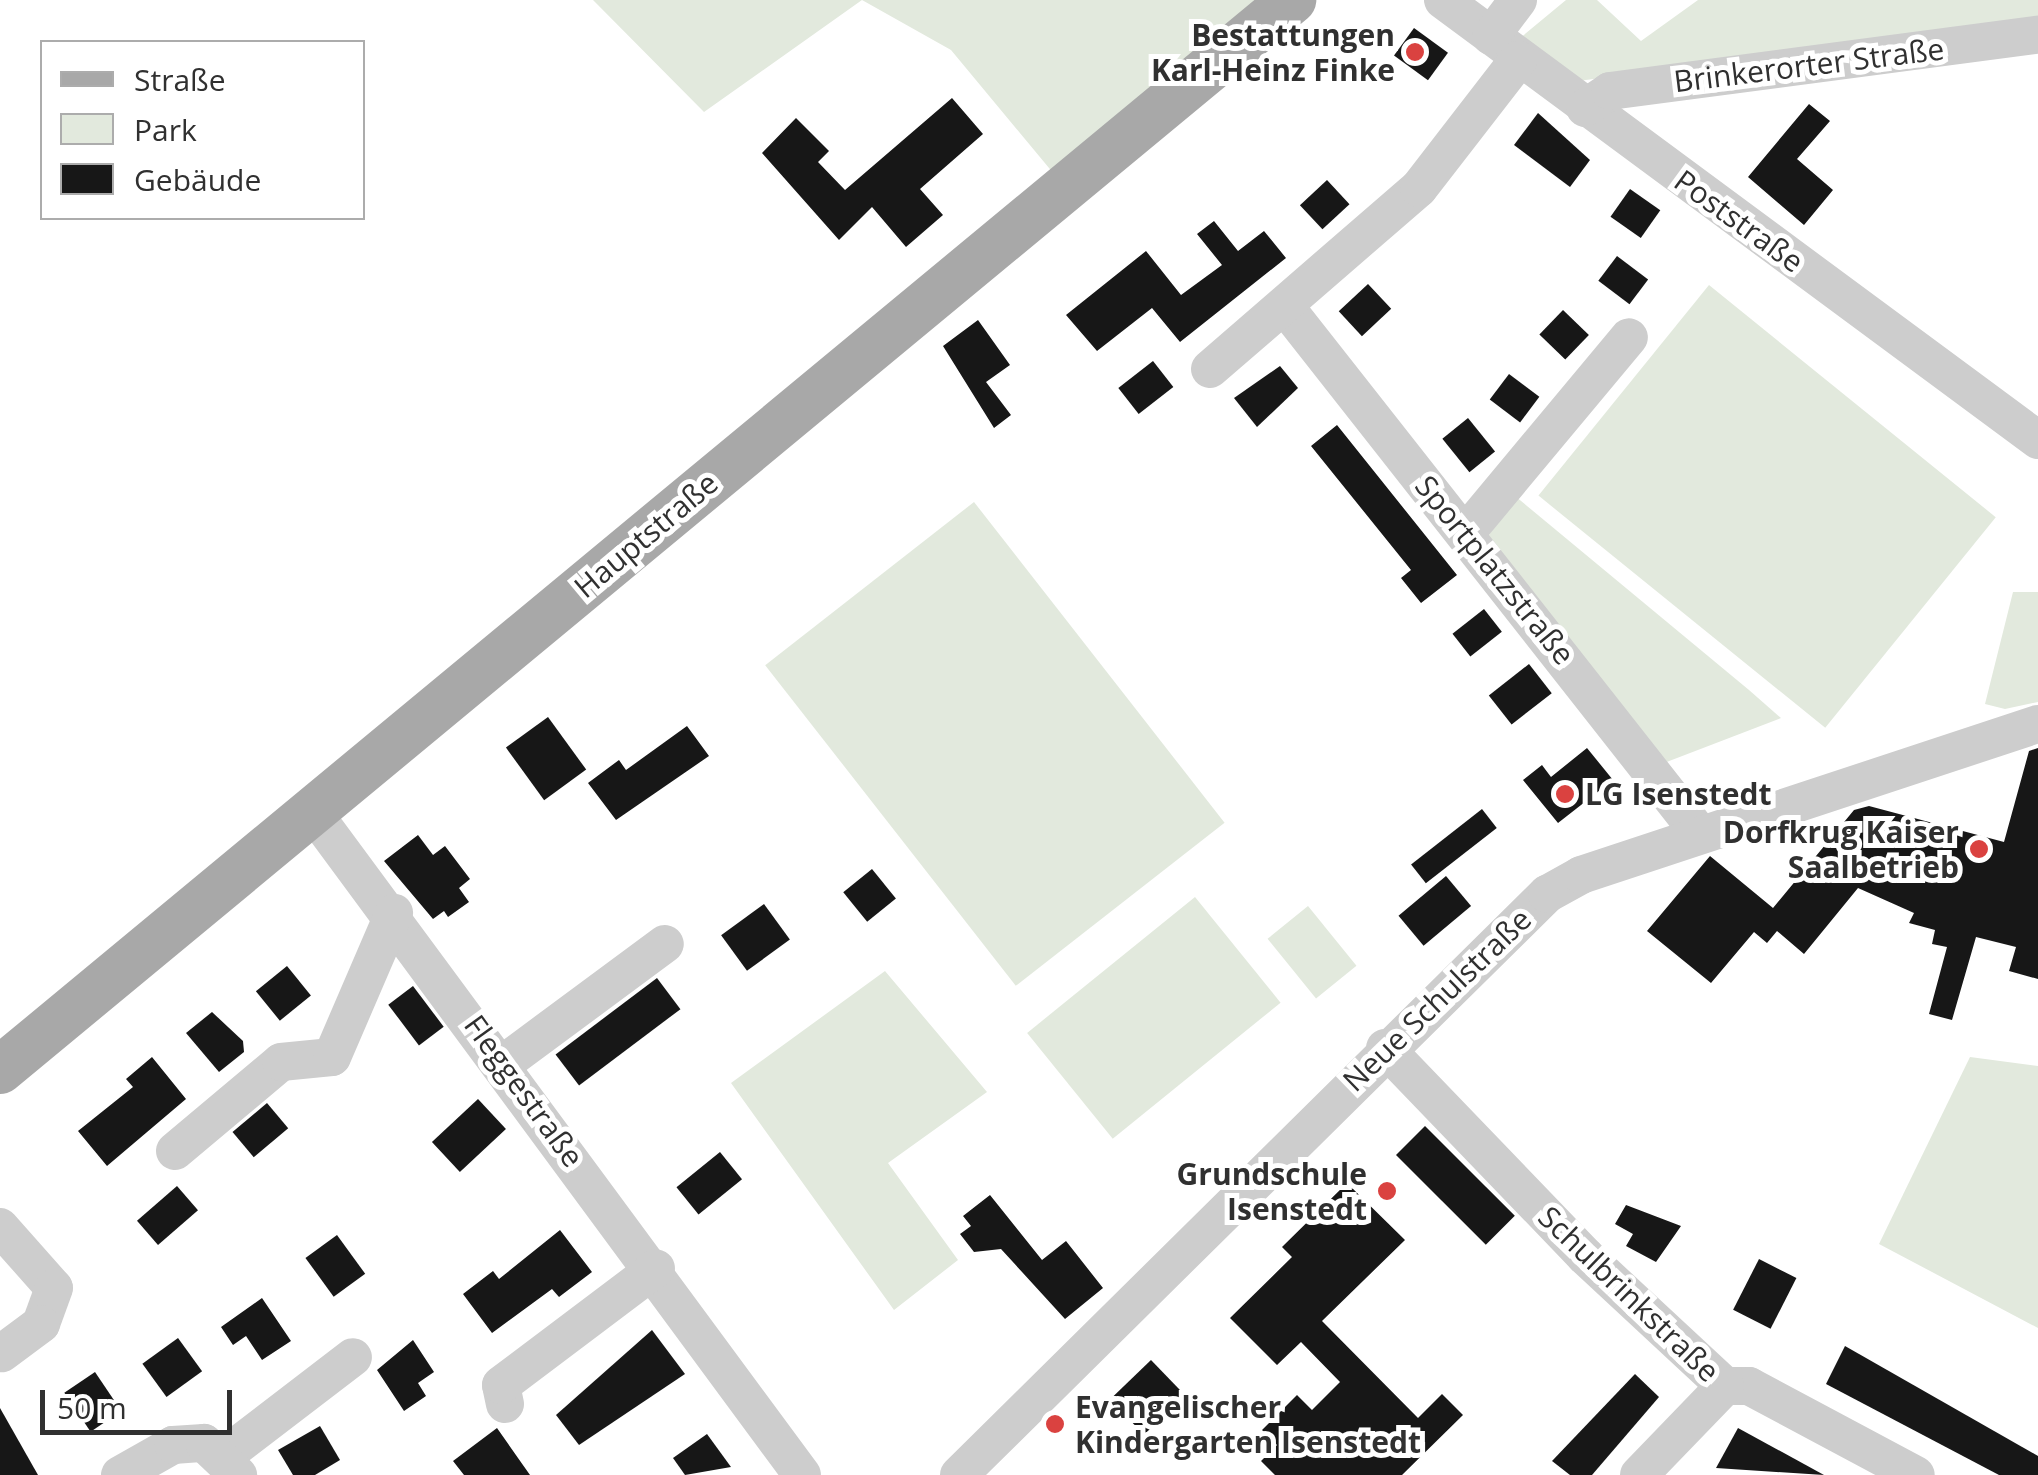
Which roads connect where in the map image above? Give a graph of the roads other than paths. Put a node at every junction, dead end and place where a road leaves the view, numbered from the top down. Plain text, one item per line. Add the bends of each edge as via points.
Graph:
1 (1292, 0) edge
2 (1442, 0) edge
3 (1518, 0) edge
4 (2038, 36) edge
5 (1505, 48) junction
6 (1585, 108) junction
7 (1287, 309) junction
8 (1628, 337) dead end
9 (1210, 369) dead end
10 (2038, 440) edge
11 (1465, 534) junction
12 (2038, 724) edge
13 (312, 811) junction
14 (1700, 834) junction
15 (394, 913) junction
16 (665, 944) dead end
17 (1385, 1048) junction
18 (6, 1053) edge
19 (504, 1064) junction
20 (175, 1151) dead end
21 (0, 1227) edge
22 (656, 1268) junction
23 (2, 1353) edge
24 (353, 1357) dead end
25 (1725, 1386) junction
26 (505, 1404) dead end
27 (232, 1465) edge
28 (978, 1469) edge
29 (120, 1475) edge
30 (802, 1475) edge
31 (1639, 1475) edge
32 (1916, 1475) edge

1 - 13 main road, Hauptstraße
2 - 5 street, Poststraße
3 - 5 street
4 - 6 street, Brinkerorter Straße via 1610,91
5 - 6 street, Poststraße
5 - 7 street via 1418,188
6 - 10 street, Poststraße
7 - 9 street
7 - 11 street, Sportplatzstraße
8 - 11 street
11 - 14 street, Sportplatzstraße
12 - 14 street, Neue Schulstraße
13 - 15 street, Fleggestraße
13 - 18 main road, Hauptstraße
14 - 17 street, Neue Schulstraße via 1580,874 1547,894
15 - 19 street, Fleggestraße
15 - 20 street via 332,1057 281,1062
16 - 19 street
17 - 25 street, Schulbrinkstraße via 1585,1256
17 - 28 street, Neue Schulstraße
19 - 22 street, Fleggestraße
21 - 23 street via 54,1288 40,1324
22 - 26 street via 501,1385
22 - 30 street, Fleggestraße
24 - 27 street
25 - 31 street
25 - 32 street, Schulbrinkstraße via 1749,1386
27 - 29 street via 204,1442 174,1444

